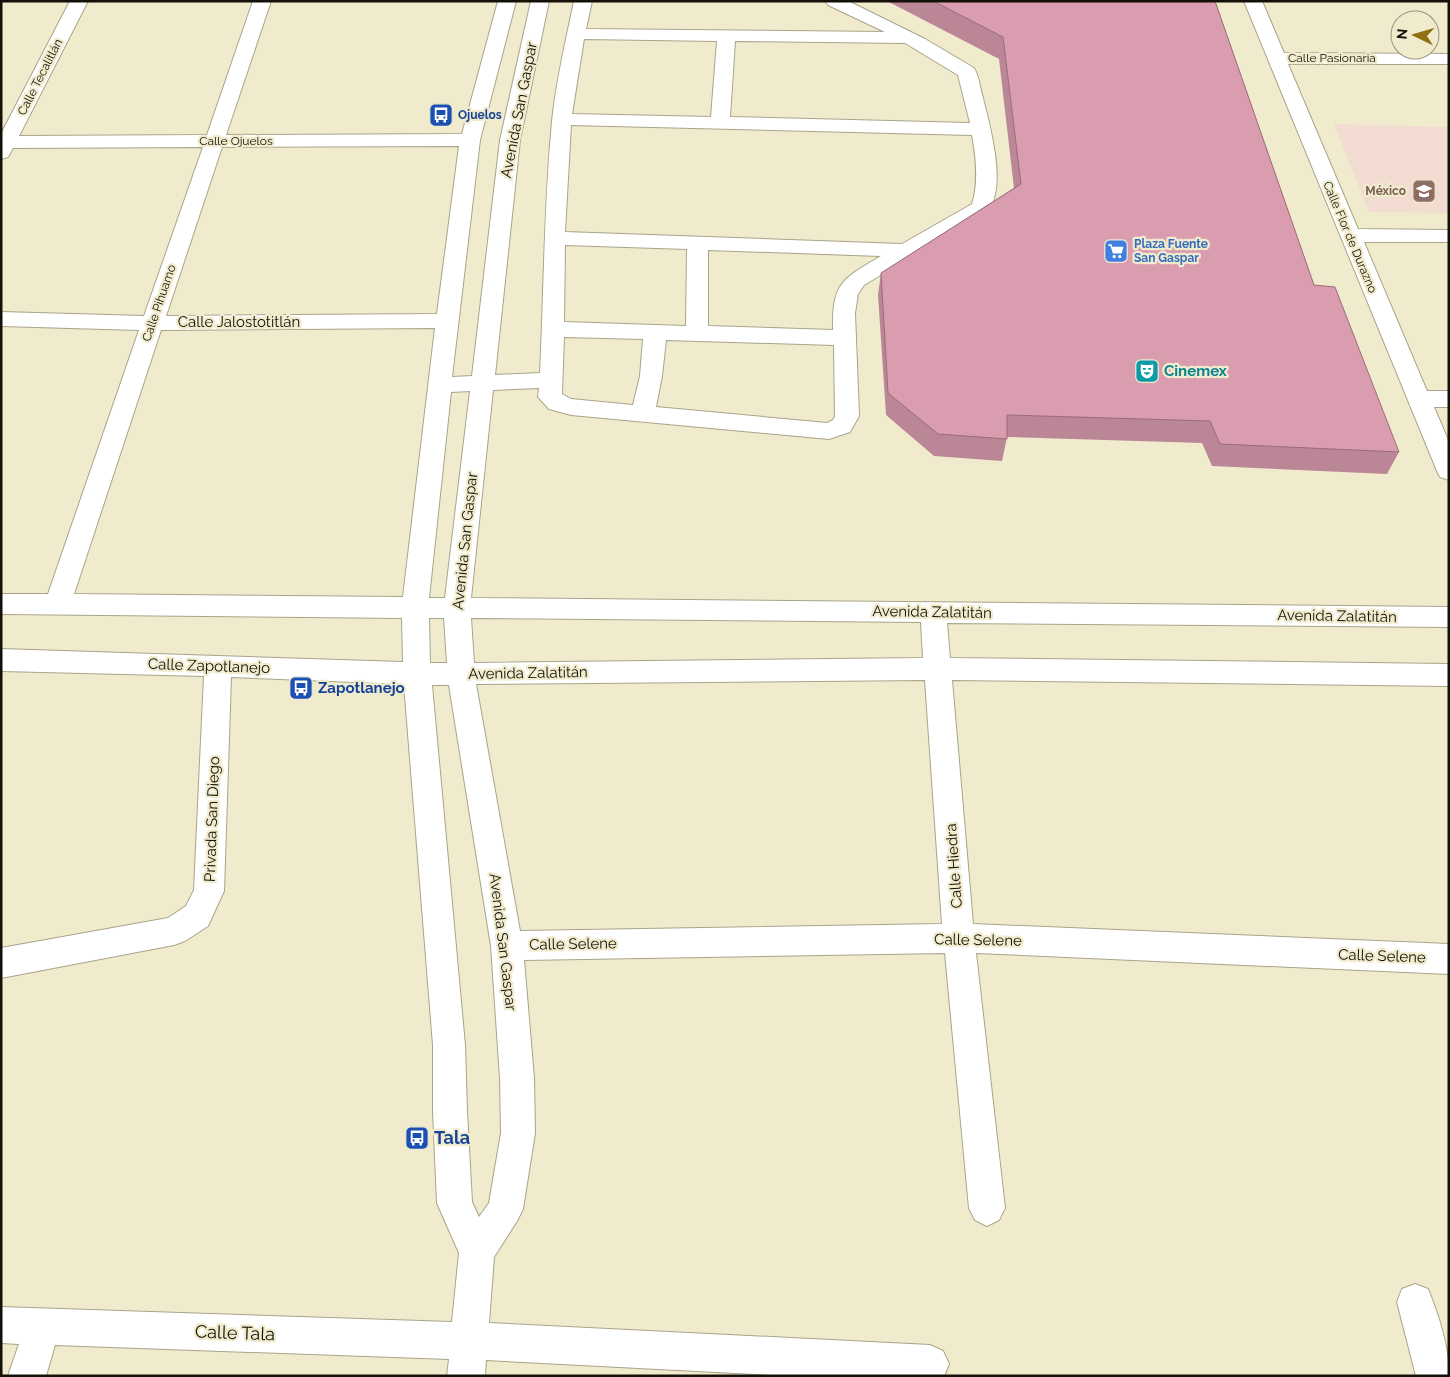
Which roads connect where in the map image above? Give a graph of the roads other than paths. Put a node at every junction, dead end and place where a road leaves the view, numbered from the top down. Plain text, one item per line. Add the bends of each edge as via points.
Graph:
1 (80, 1) edge
2 (262, 1) edge
3 (507, 1) edge
4 (540, 1) edge
5 (583, 1) edge
6 (834, 1) edge
7 (1253, 1) edge
8 (576, 34) junction
9 (727, 36) junction
10 (910, 38) junction
11 (1276, 58) junction
12 (1449, 59) edge
13 (562, 119) junction
14 (720, 123) junction
15 (980, 129) junction
16 (470, 140) junction
17 (215, 141) junction
18 (3, 146) edge
19 (1349, 235) junction
20 (1449, 236) edge
21 (554, 238) junction
22 (698, 243) junction
23 (909, 251) junction
24 (1, 319) edge
25 (447, 321) junction
26 (153, 322) junction
27 (554, 329) junction
28 (655, 333) junction
29 (697, 333) junction
30 (844, 338) junction
31 (550, 380) junction
32 (482, 383) junction
33 (440, 385) junction
34 (1418, 399) junction
35 (1449, 399) edge
36 (642, 415) junction
37 (1449, 471) edge
38 (1, 604) edge
39 (56, 605) junction
40 (415, 608) junction
41 (457, 608) junction
42 (933, 612) junction
43 (1449, 617) edge
44 (1, 660) edge
45 (218, 666) junction
46 (939, 669) junction
47 (417, 674) junction
48 (461, 674) junction
49 (1449, 675) edge
50 (959, 938) junction
51 (507, 946) junction
52 (1449, 959) edge
53 (1, 963) edge
54 (987, 1208) dead end
55 (477, 1252) junction
56 (1415, 1302) dead end
57 (1, 1325) edge
58 (43, 1326) junction
59 (467, 1358) edge
60 (930, 1364) dead end
61 (27, 1376) edge
62 (1435, 1376) edge

1 - 18 street, Calle Tecalitlán
2 - 17 street, Calle Pihuamo
3 - 16 street, Avenida San Gaspar
4 - 32 street, Avenida San Gaspar via 510,140
5 - 8 street
6 - 10 street
7 - 11 street, Calle Flor de Durazno
8 - 9 street
8 - 13 street
9 - 10 street
9 - 14 street
10 - 15 street via 967,72
11 - 12 street, Calle Pasionaria
11 - 19 street, Calle Flor de Durazno
13 - 14 street
13 - 21 street
14 - 15 street
15 - 23 street via 986,198 981,207
16 - 17 street, Calle Ojuelos
16 - 25 street, Avenida San Gaspar
17 - 18 street, Calle Ojuelos
17 - 26 street, Calle Pihuamo
19 - 20 street
19 - 34 street, Calle Flor de Durazno
21 - 22 street
21 - 27 street
22 - 23 street
22 - 29 street
23 - 30 street via 856,280 847,294
24 - 26 street, Calle Jalostotitlán
25 - 26 street, Calle Jalostotitlán
25 - 33 street, Avenida San Gaspar
26 - 39 street, Calle Pihuamo
27 - 28 street
27 - 31 street
28 - 29 street
28 - 36 street via 651,376
29 - 30 street
30 - 36 street via 847,416 842,426 829,431
31 - 32 street
31 - 36 street via 550,397 557,404
32 - 33 street
32 - 41 street, Avenida San Gaspar
33 - 40 street, Avenida San Gaspar
34 - 35 street
34 - 37 street, Calle Flor de Durazno
38 - 39 street
39 - 40 street
40 - 41 street, Avenida Zalatitán
40 - 47 street, Avenida San Gaspar
41 - 42 street, Avenida Zalatitán
41 - 48 street, Avenida San Gaspar
42 - 43 street, Avenida Zalatitán
42 - 46 street, Calle Hiedra
44 - 45 street, Calle Zapotlanejo
45 - 47 street, Calle Zapotlanejo
45 - 53 street, Privada San Diego via 209,891 196,916 174,931
46 - 48 street, Avenida Zalatitán
46 - 49 street, Avenida Zalatitán
46 - 50 street, Calle Hiedra
47 - 48 street, Avenida Zalatitán
47 - 55 street, Avenida San Gaspar via 449,1045 455,1204
48 - 51 street, Avenida San Gaspar
50 - 51 street, Calle Selene
50 - 52 street, Calle Selene
50 - 54 street, Calle Hiedra
51 - 55 street, Avenida San Gaspar via 518,1133 505,1209
55 - 59 street, Avenida San Gaspar
56 - 62 street
57 - 58 street, Calle Tala
58 - 59 street, Calle Tala
58 - 61 street
59 - 60 street, Calle Tala

